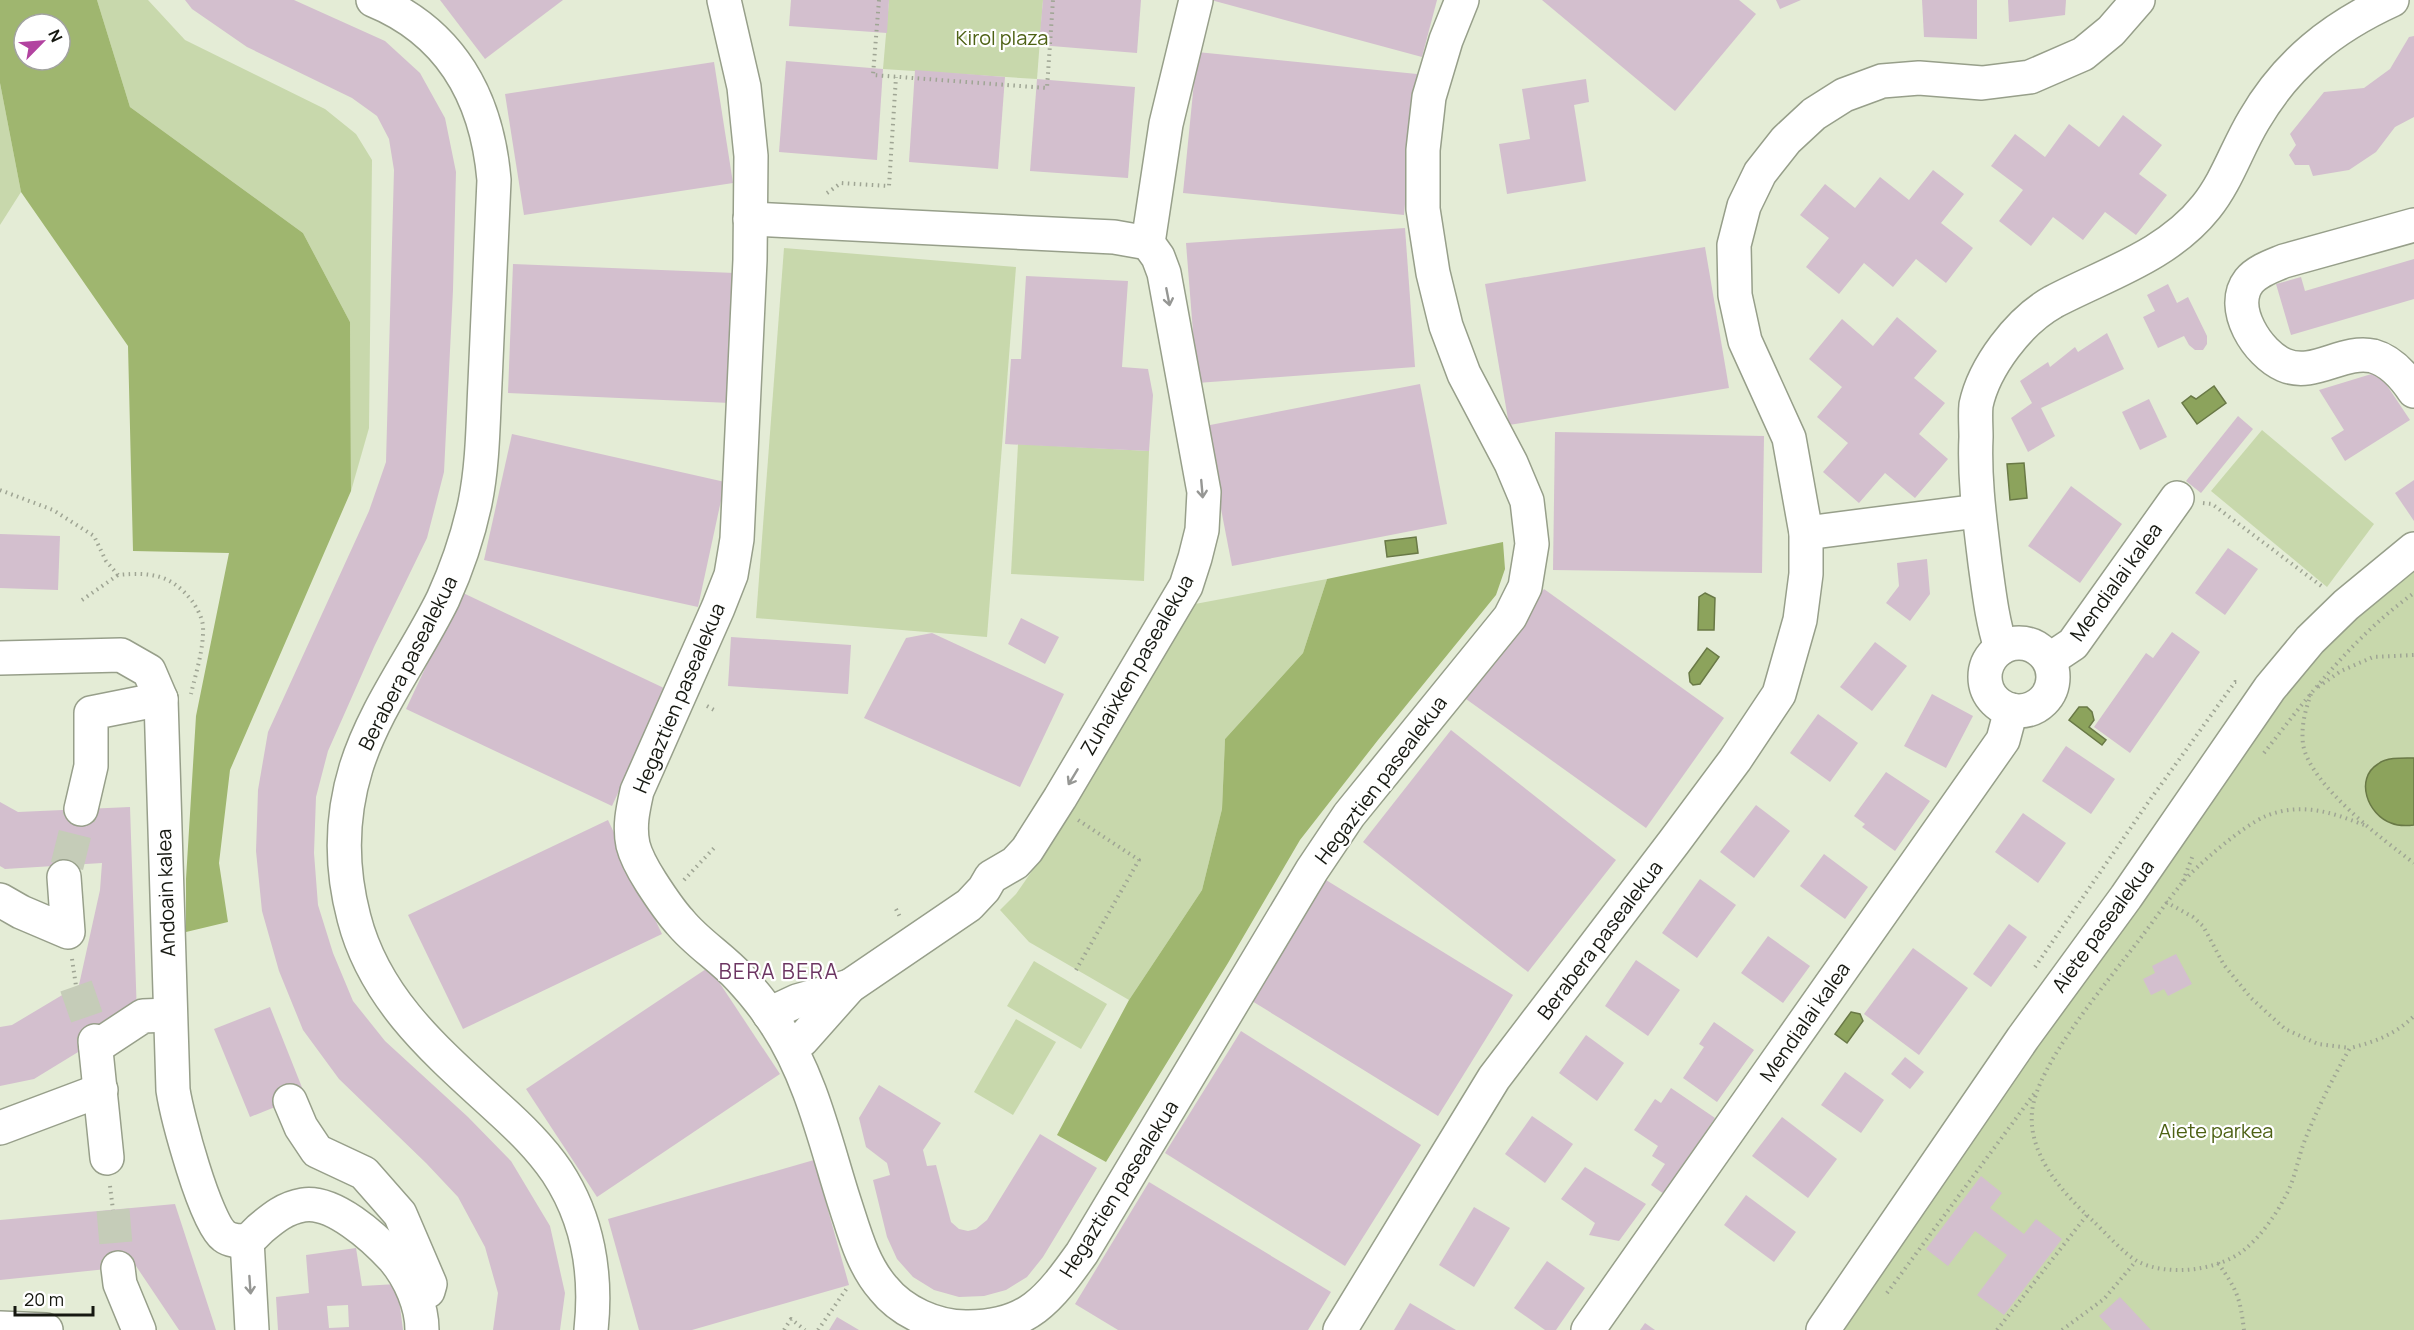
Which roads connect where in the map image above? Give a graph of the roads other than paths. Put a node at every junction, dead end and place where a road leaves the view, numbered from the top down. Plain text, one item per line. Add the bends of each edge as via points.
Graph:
1 (373, 0) edge
2 (724, 0) edge
3 (1196, 0) edge
4 (1462, 0) edge
5 (2138, 0) edge
6 (2392, 0) edge
7 (750, 219) junction
8 (2414, 225) edge
9 (1148, 243) junction
10 (2414, 391) edge
11 (2177, 498) road end
12 (1978, 510) junction
13 (1806, 533) junction
14 (2414, 549) edge
15 (2001, 648) junction
16 (0, 658) edge
17 (2049, 660) junction
18 (161, 699) junction
19 (2011, 710) junction
20 (81, 809) tunnel mouth
21 (7, 910) edge
22 (850, 986) junction
23 (769, 1014) junction
24 (169, 1016) junction
25 (791, 1047) junction
26 (101, 1090) junction
27 (290, 1101) dead end
28 (0, 1128) edge
29 (107, 1158) dead end
30 (247, 1240) junction
31 (118, 1268) tunnel mouth
32 (422, 1327) edge
33 (0, 1328) edge
34 (46, 1330) edge
35 (139, 1330) edge
36 (252, 1330) edge
37 (591, 1330) edge
38 (1340, 1330) edge
39 (1588, 1330) edge
40 (1823, 1330) edge

1 - 37 street, Berabera pasealekua via 429,35 463,76 486,126 494,180 482,447 476,500 453,577 380,713 356,769 345,830 348,891 364,949 392,1002 432,1047 523,1131 558,1174 582,1224 589,1251 593,1279
2 - 7 street, Hegaztien pasealekua via 744,87 751,156
3 - 9 street via 1166,124
4 - 25 street, Hegaztien pasealekua via 1429,97 1423,150 1423,209 1446,326 1464,375 1527,501 1532,544 1525,587 1510,617 1349,816 1312,870 1082,1253 1054,1292 1030,1312 1002,1323 952,1327 902,1307 883,1289 867,1265 854,1233 813,1098
5 - 13 street, Berabera pasealekua via 2111,31 2083,54 2030,77 1982,83 1919,78 1882,81 1844,95 1814,114 1786,140 1760,173 1744,206 1734,245 1735,295 1745,341 1789,438
6 - 12 street via 2330,33 2287,72 2254,120 2206,207 2178,235 2122,270 2051,303 2018,331 1992,363 1976,405
7 - 9 street via 1114,237
7 - 23 street, Hegaztien pasealekua via 740,500 731,575 637,791 631,818 633,846 664,902 681,924 740,978
8 - 10 street via 2284,261 2248,282 2242,297 2252,337 2264,352 2285,366 2313,368 2348,356 2373,357 2394,366
9 -> 22 street, Zuhaixken pasealekua via 1164,273 1204,492 1202,530 1186,586 1027,850 1016,863 991,877 969,905
11 - 17 street, Mendialai kalea via 2073,644
12 - 13 street
12 - 15 street
13 - 38 street, Berabera pasealekua via 1800,620 1779,694 1688,824 1494,1078
14 - 40 street, Aiete pasealekua via 2346,605 2270,688
15 - 17 street via 2027,644
15 - 19 street via 1987,665 1985,676 1987,688 2000,706
16 - 18 street, Andoain kalea via 121,654 149,670
17 - 19 street via 2053,670 2050,693 2033,708
18 - 20 street via 91,713 91,766
18 - 24 street, Andoain kalea
19 - 39 street, Mendialai kalea via 2004,740
21 - 21 street via 68,932 66,871
22 - 23 street, Zuhaixken pasealekua via 797,1001
22 - 25 street, Zuhaixken pasealekua via 802,1040
23 - 25 street, Hegaztien pasealekua
24 - 26 street via 143,1016 96,1044
24 - 30 street, Andoain kalea via 173,1090 187,1152 223,1236
26 - 28 street
26 - 29 street
27 - 32 street via 317,1151 364,1173 400,1215 430,1284
30 - 32 street via 288,1209 304,1204 322,1205 366,1233 394,1260 418,1302
30 -> 36 street
31 - 35 street via 120,1284
33 - 34 street

